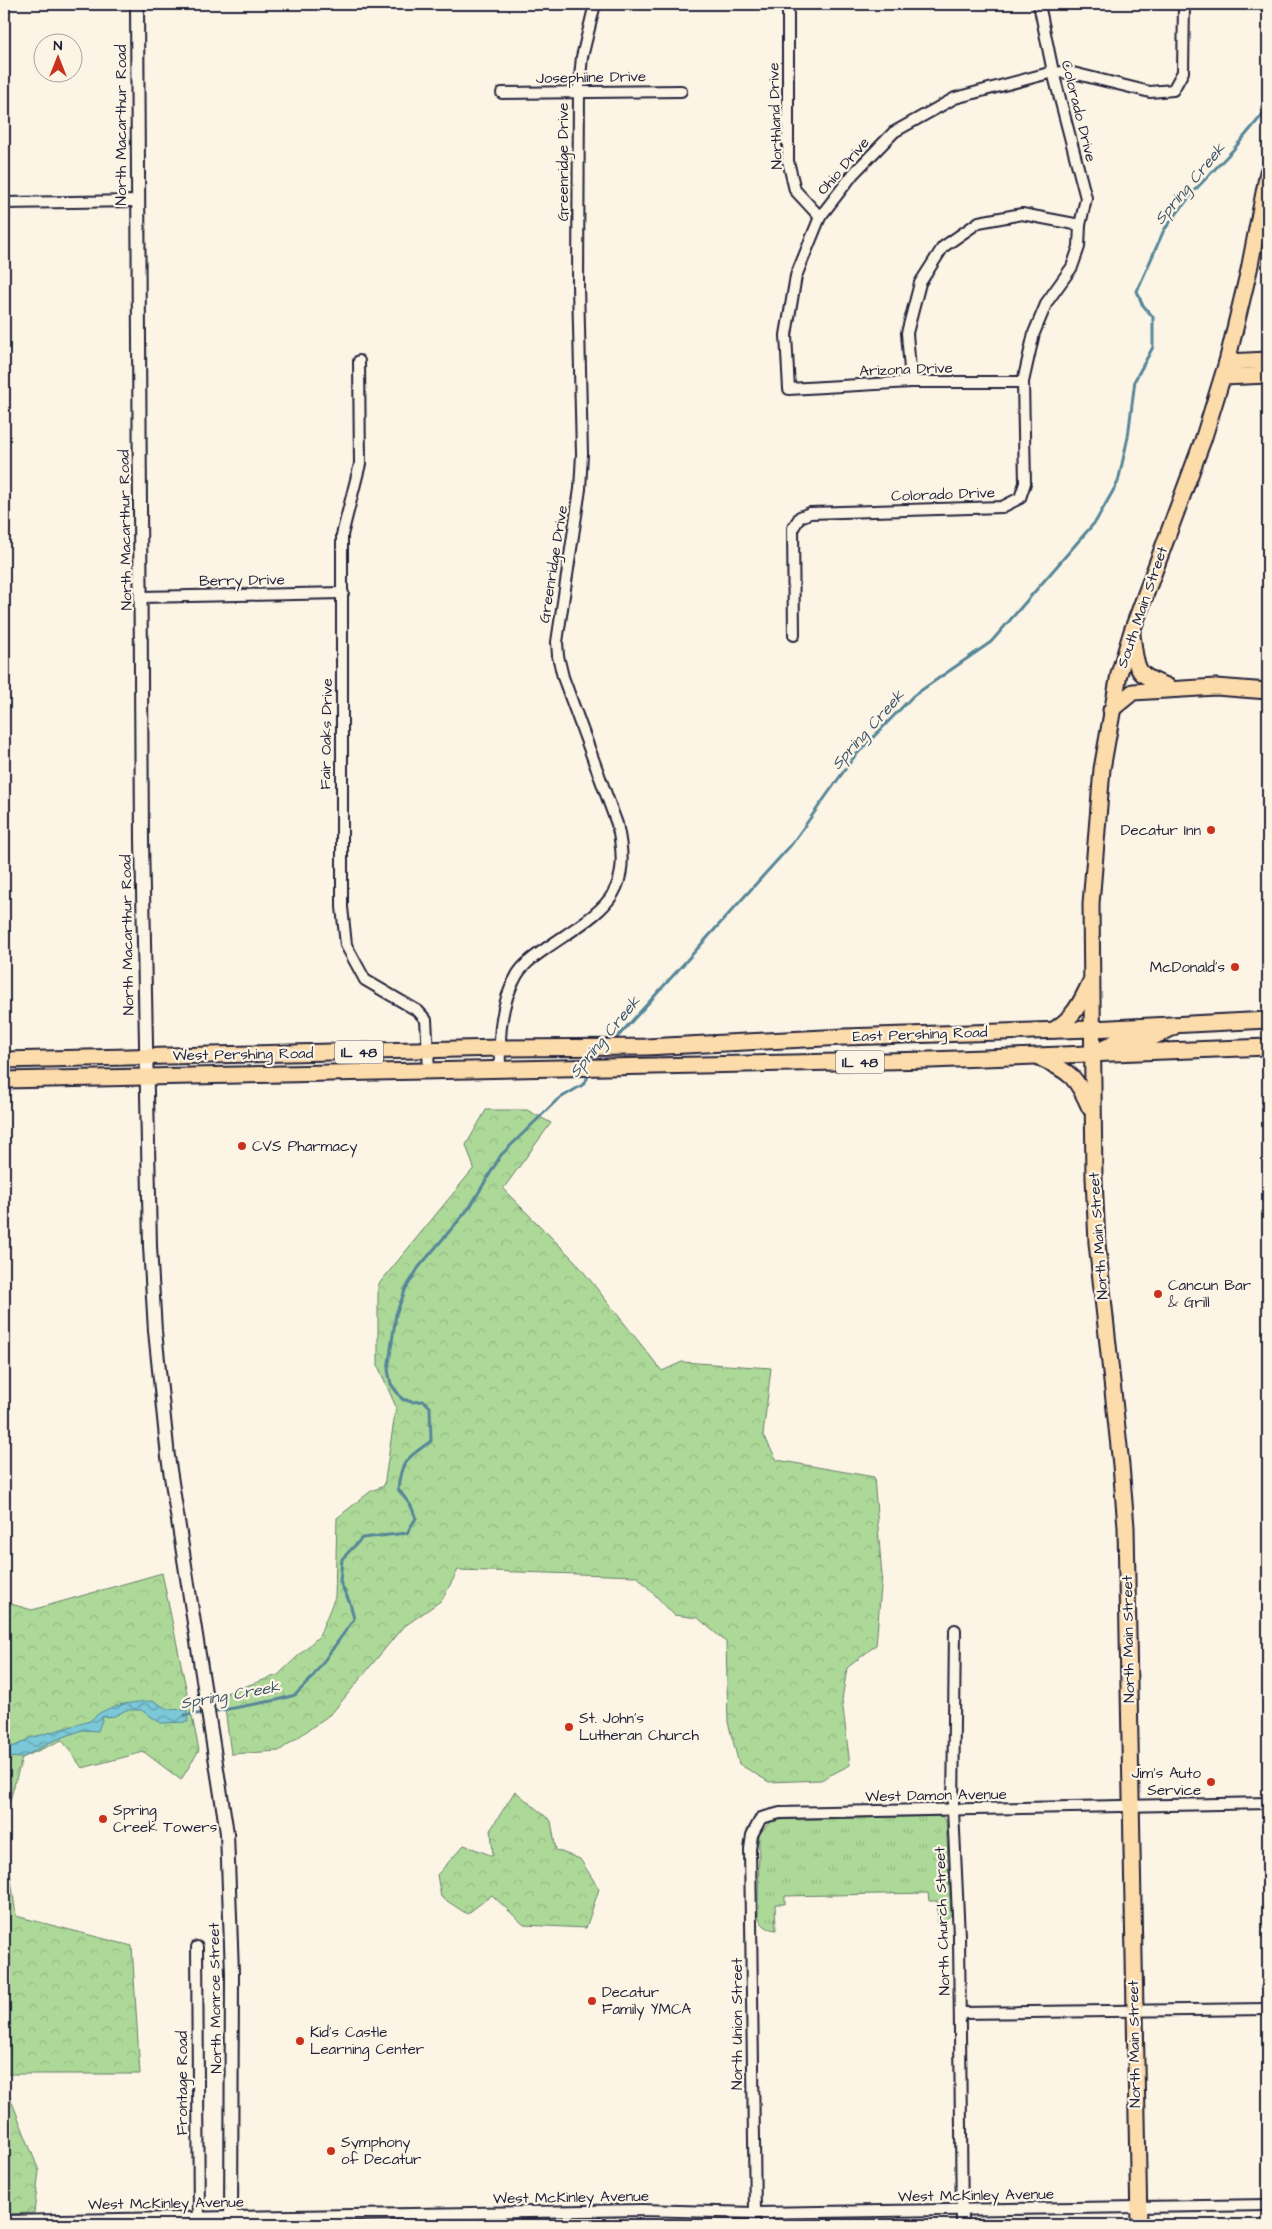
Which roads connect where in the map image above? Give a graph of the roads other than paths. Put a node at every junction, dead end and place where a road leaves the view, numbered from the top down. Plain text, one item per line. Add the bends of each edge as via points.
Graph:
1 (137, 4) edge
2 (595, 4) edge
3 (788, 4) edge
4 (1039, 4) edge
5 (1184, 4) edge
6 (1053, 72) junction
7 (681, 91) dead end
8 (502, 93) dead end
9 (579, 93) junction
10 (1268, 172) edge
11 (138, 200) junction
12 (4, 203) edge
13 (820, 217) junction
14 (1080, 225) junction
15 (1268, 360) edge
16 (359, 361) dead end
17 (1227, 362) junction
18 (1268, 375) edge
19 (1223, 377) junction
20 (911, 382) junction
21 (1023, 382) junction
22 (789, 389) joint
23 (343, 593) junction
24 (142, 597) junction
25 (1132, 631) junction
26 (794, 635) dead end
27 (1173, 688) junction
28 (1268, 691) edge
29 (1111, 710) junction
30 (1092, 980) junction
31 (1268, 1020) edge
32 (1177, 1025) junction
33 (1092, 1029) junction
34 (1054, 1030) junction
35 (1268, 1047) edge
36 (500, 1048) junction
37 (572, 1048) joint
38 (428, 1050) junction
39 (1093, 1055) junction
40 (146, 1056) junction
41 (1036, 1057) junction
42 (4, 1060) edge
43 (500, 1068) junction
44 (429, 1070) junction
45 (147, 1076) junction
46 (4, 1080) edge
47 (1093, 1115) junction
48 (955, 1630) dead end
49 (205, 1690) joint
50 (1268, 1803) edge
51 (1130, 1807) junction
52 (953, 1810) junction
53 (752, 1835) joint
54 (197, 1947) dead end
55 (1268, 2009) edge
56 (1133, 2011) junction
57 (960, 2013) junction
58 (1268, 2205) edge
59 (1138, 2208) junction
60 (961, 2210) junction
61 (755, 2213) junction
62 (766, 2213) junction
63 (198, 2219) junction
64 (4, 2221) edge
65 (231, 2221) edge
66 (141, 2222) edge
67 (15, 2223) edge
68 (768, 2225) edge
69 (962, 2225) edge
70 (1138, 2225) edge

1 - 11 street, North Macarthur Road
2 - 9 street, Greenridge Drive via 582,58
3 - 13 street, Northland Drive via 788,161 794,190
4 - 6 street, Colorado Drive
5 - 6 street, Ohio Drive via 1183,72 1173,90 1150,92 1073,72
6 - 13 street, Ohio Drive via 955,98 894,132 854,173
6 - 14 street, Colorado Drive via 1086,198
7 - 9 street, Josephiine Drive
8 - 9 street, Josephiine Drive
9 - 36 street, Greenridge Drive via 578,276 582,454 580,489 560,616 558,656 617,824 622,846 622,870 617,890 607,902 517,974 502,1011
10 - 17 main road, South Main Street
11 - 12 street
11 - 24 street, North Macarthur Road
13 - 22 street, Ohio Drive via 796,276 786,335
14 - 20 street via 1022,214 979,222 943,247 920,283 907,333
14 - 21 street, Colorado Drive via 1072,267 1047,302 1034,333
15 - 17 main road
16 - 23 street, Fair Oaks Drive via 360,457 342,535
17 - 19 main road, South Main Street
18 - 19 main road
19 - 25 main road, South Main Street
20 - 21 street, Arizona Drive
20 - 22 street, Arizona Drive
21 - 26 street, Colorado Drive via 1025,483 1020,498 1002,507 810,513 800,517 793,528
23 - 24 street, Berry Drive
23 - 38 street, Fair Oaks Drive via 340,801 346,945 365,980 418,1011 426,1020
24 - 40 street, North Macarthur Road
25 - 27 main road via 1136,665 1141,675
25 - 29 main road, South Main Street
27 - 28 main road via 1222,687
27 - 29 main road via 1133,692
29 - 30 main road, South Main Street via 1091,882
30 - 33 main road, South Main Street
30 - 34 main road via 1075,1013
31 - 32 main road, East Pershing Road / IL 48
32 - 33 main road, East Pershing Road / IL 48
32 - 39 main road via 1153,1038 1117,1041
33 - 34 main road, East Pershing Road / IL 48
33 - 39 main road, South Main Street
34 - 37 main road, East Pershing Road / IL 48
35 - 39 main road, IL 48
36 - 37 main road, West Pershing Road / IL 48
36 - 38 main road, West Pershing Road / IL 48
36 - 43 street, Greenridge Drive
38 - 40 main road, West Pershing Road / IL 48
38 - 44 street, Fair Oaks Drive
39 - 41 main road, IL 48
39 - 47 main road, North Main Street
40 - 42 main road, West Pershing Road / IL 48
40 - 45 street, North Macarthur Road
41 - 43 main road, West Pershing Road / IL 48
41 - 47 main road via 1072,1074 1081,1086
43 - 44 main road, West Pershing Road / IL 48
44 - 45 main road, West Pershing Road / IL 48
45 - 46 main road, West Pershing Road / IL 48
45 - 49 street, North Macarthur Road via 150,1246 161,1393
47 - 51 main road, North Main Street via 1097,1243 1126,1527
48 - 52 street, North Church Street
49 - 65 street, North Monroe Street via 219,1771 230,1872
50 - 51 street, West Damon Avenue
51 - 52 street, West Damon Avenue
51 - 56 main road, North Main Street
52 - 53 street, West Damon Avenue via 780,1813 761,1818
52 - 57 street, North Church Street
53 - 61 street, North Union Street
54 - 63 street, Frontage Road
55 - 56 street
56 - 57 street
56 - 59 main road, North Main Street
57 - 60 street, North Church Street
58 - 59 street, West McKinley Avenue
59 - 60 street, West McKinley Avenue
59 - 70 main road, North Main Street
60 - 62 street, West McKinley Avenue
60 - 69 street, North Church Street
61 - 62 street, West McKinley Avenue
61 - 65 street, West McKinley Avenue via 641,2210
62 - 68 street
63 - 65 street, West McKinley Avenue
63 - 66 street, West McKinley Avenue
64 - 67 street, West McKinley Avenue
66 - 67 street, West McKinley Avenue

